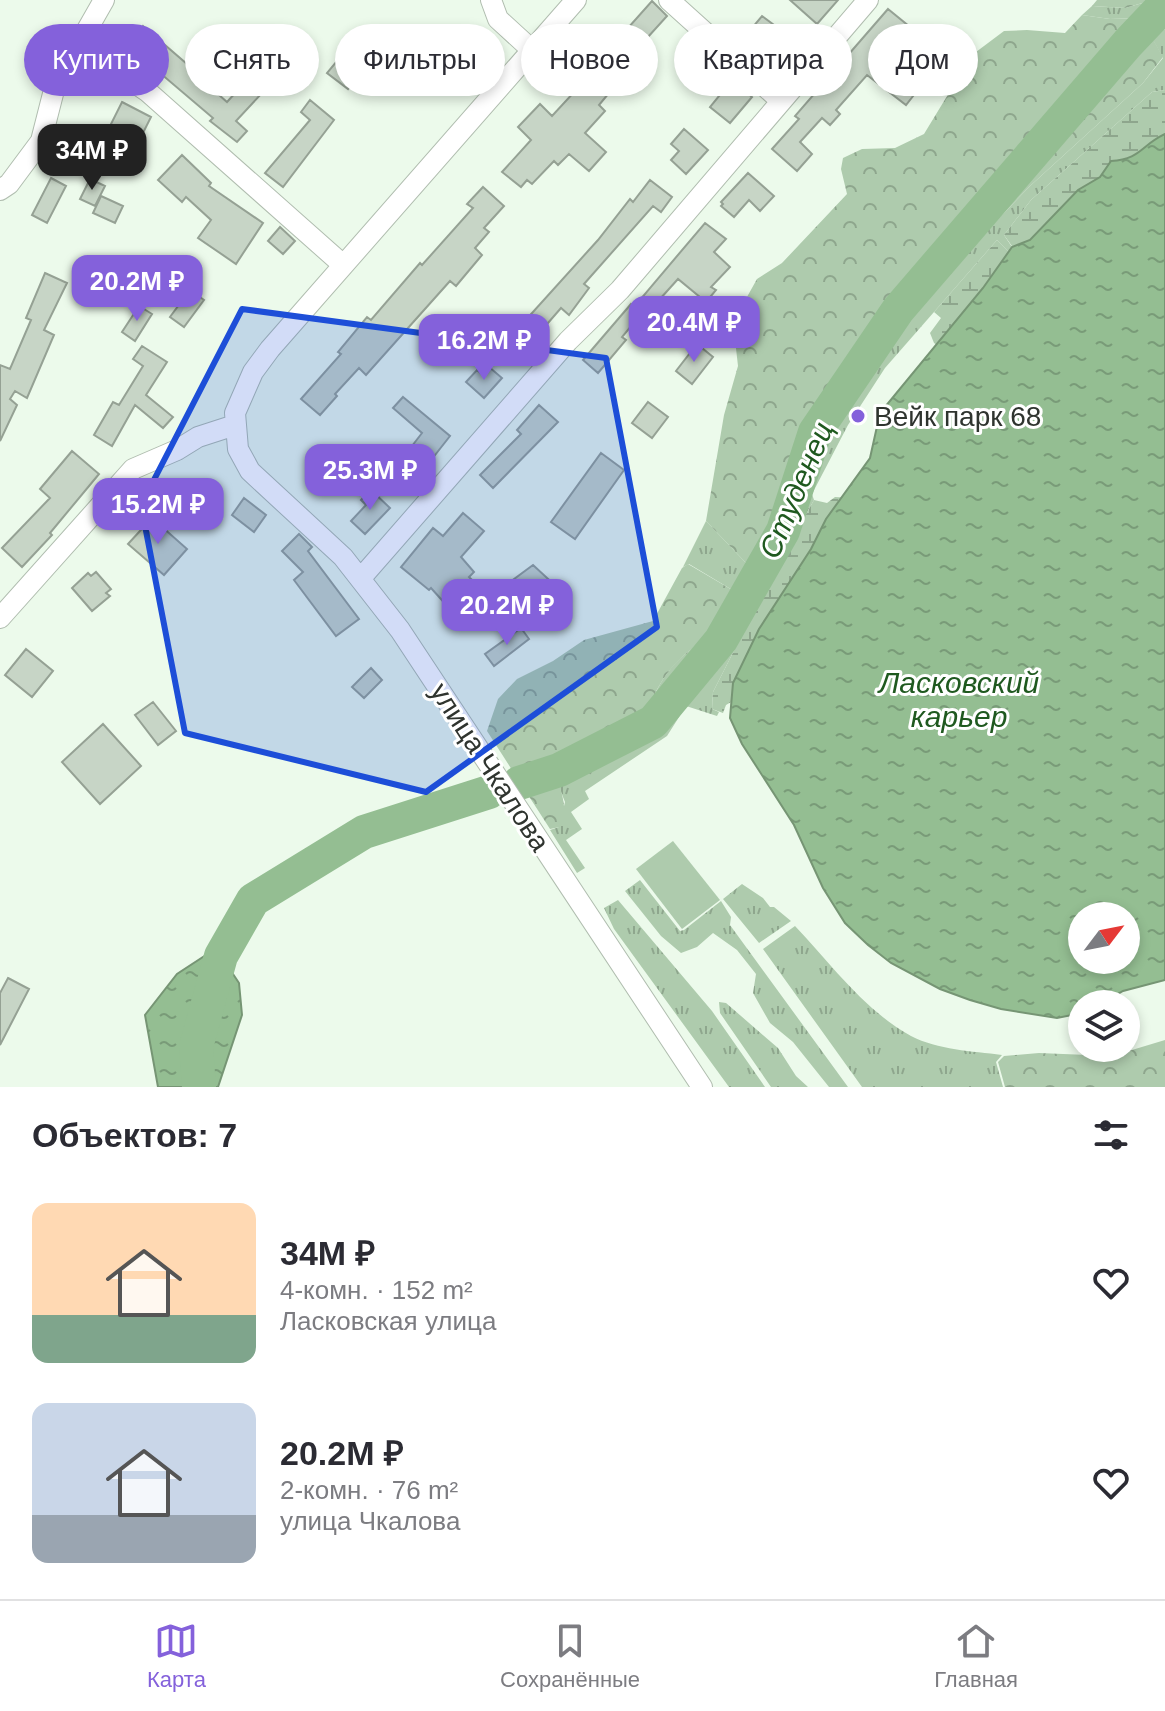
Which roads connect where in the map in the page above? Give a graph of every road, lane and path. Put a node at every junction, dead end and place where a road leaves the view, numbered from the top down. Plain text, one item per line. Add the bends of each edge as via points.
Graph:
1 (104, 0) edge
2 (491, 0) edge
3 (576, 0) edge
4 (669, 0) edge
5 (868, 0) edge
6 (91, 24) edge
7 (556, 24) edge
8 (521, 40) edge
9 (521, 64) edge
10 (52, 96) edge
11 (153, 96) edge
12 (781, 101) junction
13 (0, 190) edge
14 (342, 264) junction
15 (235, 425) junction
16 (361, 578) junction
17 (0, 618) edge
18 (702, 1087) edge

1 - 6 street
2 - 8 street via 498,19
3 - 7 street
4 - 12 street
5 - 12 street
9 - 14 street
10 - 13 street via 41,141
11 - 14 street
12 - 16 street via 620,290 568,341
14 - 15 street via 253,372
15 - 16 street, улица Чкалова via 238,449 250,471
15 - 17 street via 133,469
16 - 18 street, улица Чкалова

